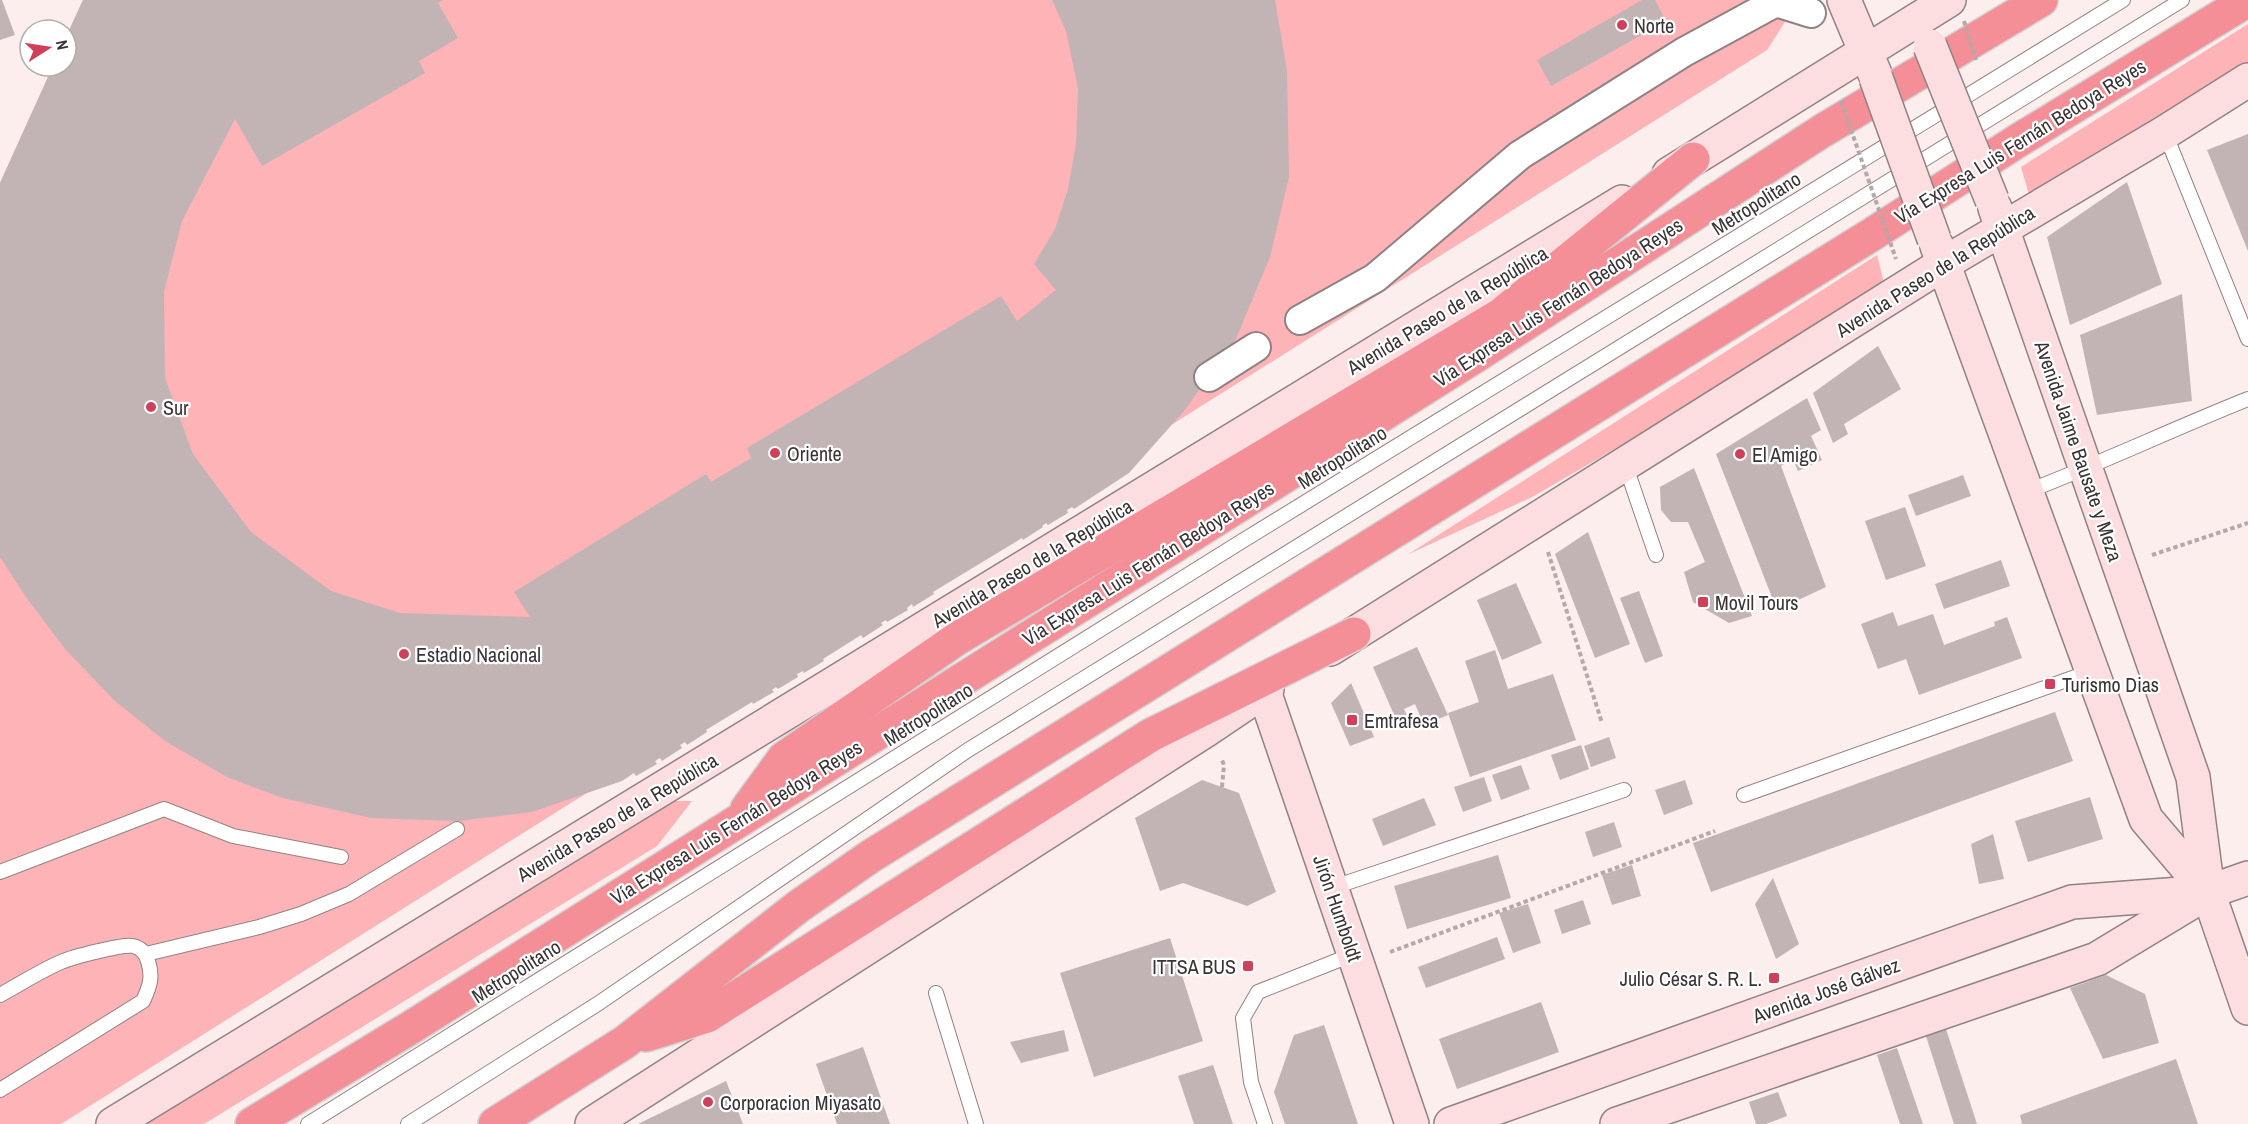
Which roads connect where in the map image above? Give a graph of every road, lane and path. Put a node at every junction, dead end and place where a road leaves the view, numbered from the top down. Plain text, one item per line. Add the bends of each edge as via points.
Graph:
1 (1844, 0) edge
2 (1949, 0) edge
3 (2041, 0) edge
4 (2123, 0) edge
5 (2182, 0) edge
6 (2248, 0) edge
7 (1811, 13) dead end
8 (1920, 22) edge
9 (1872, 65) junction
10 (2248, 80) edge
11 (1841, 101) dead end
12 (2164, 133) junction
13 (1693, 159) junction
14 (1997, 214) junction
15 (1939, 252) junction
16 (1896, 259) dead end
17 (1300, 321) dead end
18 (2248, 339) edge
19 (1256, 347) dead end
20 (1209, 376) dead end
21 (2248, 399) edge
22 (1625, 464) junction
23 (2085, 469) junction
24 (2026, 492) junction
25 (1538, 519) junction
26 (2248, 523) edge
27 (1656, 555) dead end
28 (2120, 567) junction
29 (1354, 634) junction
30 (2092, 671) junction
31 (1264, 691) junction
32 (1602, 723) dead end
33 (1624, 790) dead end
34 (1744, 795) dead end
35 (738, 821) junction
36 (457, 829) dead end
37 (1715, 831) dead end
38 (341, 856) dead end
39 (0, 872) edge
40 (2248, 878) edge
41 (1331, 888) junction
42 (2208, 892) junction
43 (146, 954) junction
44 (1356, 959) junction
45 (936, 993) dead end
46 (0, 995) edge
47 (2248, 1008) edge
48 (625, 1042) junction
49 (0, 1090) edge
50 (594, 1123) edge
51 (113, 1124) edge
52 (252, 1124) edge
53 (308, 1124) edge
54 (408, 1124) edge
55 (495, 1124) edge
56 (976, 1124) edge
57 (1264, 1124) edge
58 (1412, 1124) edge
59 (1451, 1124) edge
60 (1617, 1124) edge

1 - 9 main road, Avenida Jaime Bausate y Meza
2 - 8 main road, Avenida Paseo de la República
3 - 35 highway, Vía Expresa Luis Fernán Bedoya Reyes via 1822,131 1477,356
4 - 53 lane, Metropolitano via 1249,537
5 - 54 lane via 968,750 599,1003
6 - 48 highway, Vía Expresa Luis Fernán Bedoya Reyes via 871,856 798,906
7 - 17 street via 1776,2 1684,52 1520,154 1375,278
8 - 9 main road, Avenida Paseo de la República
8 - 14 main road, Avenida Jaime Bausate y Meza, bridge
9 - 13 main road, Avenida Paseo de la República
9 - 15 main road, Avenida Jaime Bausate y Meza, bridge
10 - 12 main road, Avenida Paseo de la República
11 - 16 path, bridge
12 - 14 main road, Avenida Paseo de la República
12 - 18 lane
13 - 35 highway via 1499,316 958,638 794,751 784,758
13 - 51 main road, Avenida Paseo de la República
14 - 15 main road, Avenida Paseo de la República
14 - 23 main road, Avenida Jaime Bausate y Meza
15 - 22 main road, Avenida Paseo de la República
15 - 24 main road, Avenida Jaime Bausate y Meza
19 - 20 street
21 - 23 lane
22 - 25 main road, Avenida Paseo de la República
22 - 27 lane
23 - 24 lane
23 - 28 main road, Avenida Jaime Bausate y Meza
24 - 30 main road, Avenida Jaime Bausate y Meza
25 - 29 main road, Avenida Paseo de la República
25 - 32 path
26 - 28 path
28 - 42 main road, Avenida Jaime Bausate y Meza via 2193,777
29 - 31 main road, Avenida Paseo de la República
29 - 48 highway via 1151,735 707,1016
30 - 34 lane
30 - 42 main road, Avenida Jaime Bausate y Meza via 2146,819
31 - 41 main road, Jirón Humboldt
31 - 50 main road, Avenida Paseo de la República
33 - 41 lane
35 - 52 highway, Vía Expresa Luis Fernán Bedoya Reyes
36 - 43 lane via 349,894 301,914
37 - 44 path
38 - 39 lane via 233,836 164,808
40 - 42 main road, Avenida José Gálvez
41 - 44 main road, Jirón Humboldt
42 - 47 main road, Avenida Jaime Bausate y Meza
42 - 59 main road, Avenida José Gálvez via 2072,902
42 - 60 main road, Avenida José Gálvez via 2097,959
43 - 46 lane via 132,945 62,962
43 - 49 lane via 151,984 143,1001
44 - 57 lane via 1258,992 1243,1018 1251,1082
44 - 58 main road, Jirón Humboldt
45 - 56 lane
48 - 55 highway, Vía Expresa Luis Fernán Bedoya Reyes

